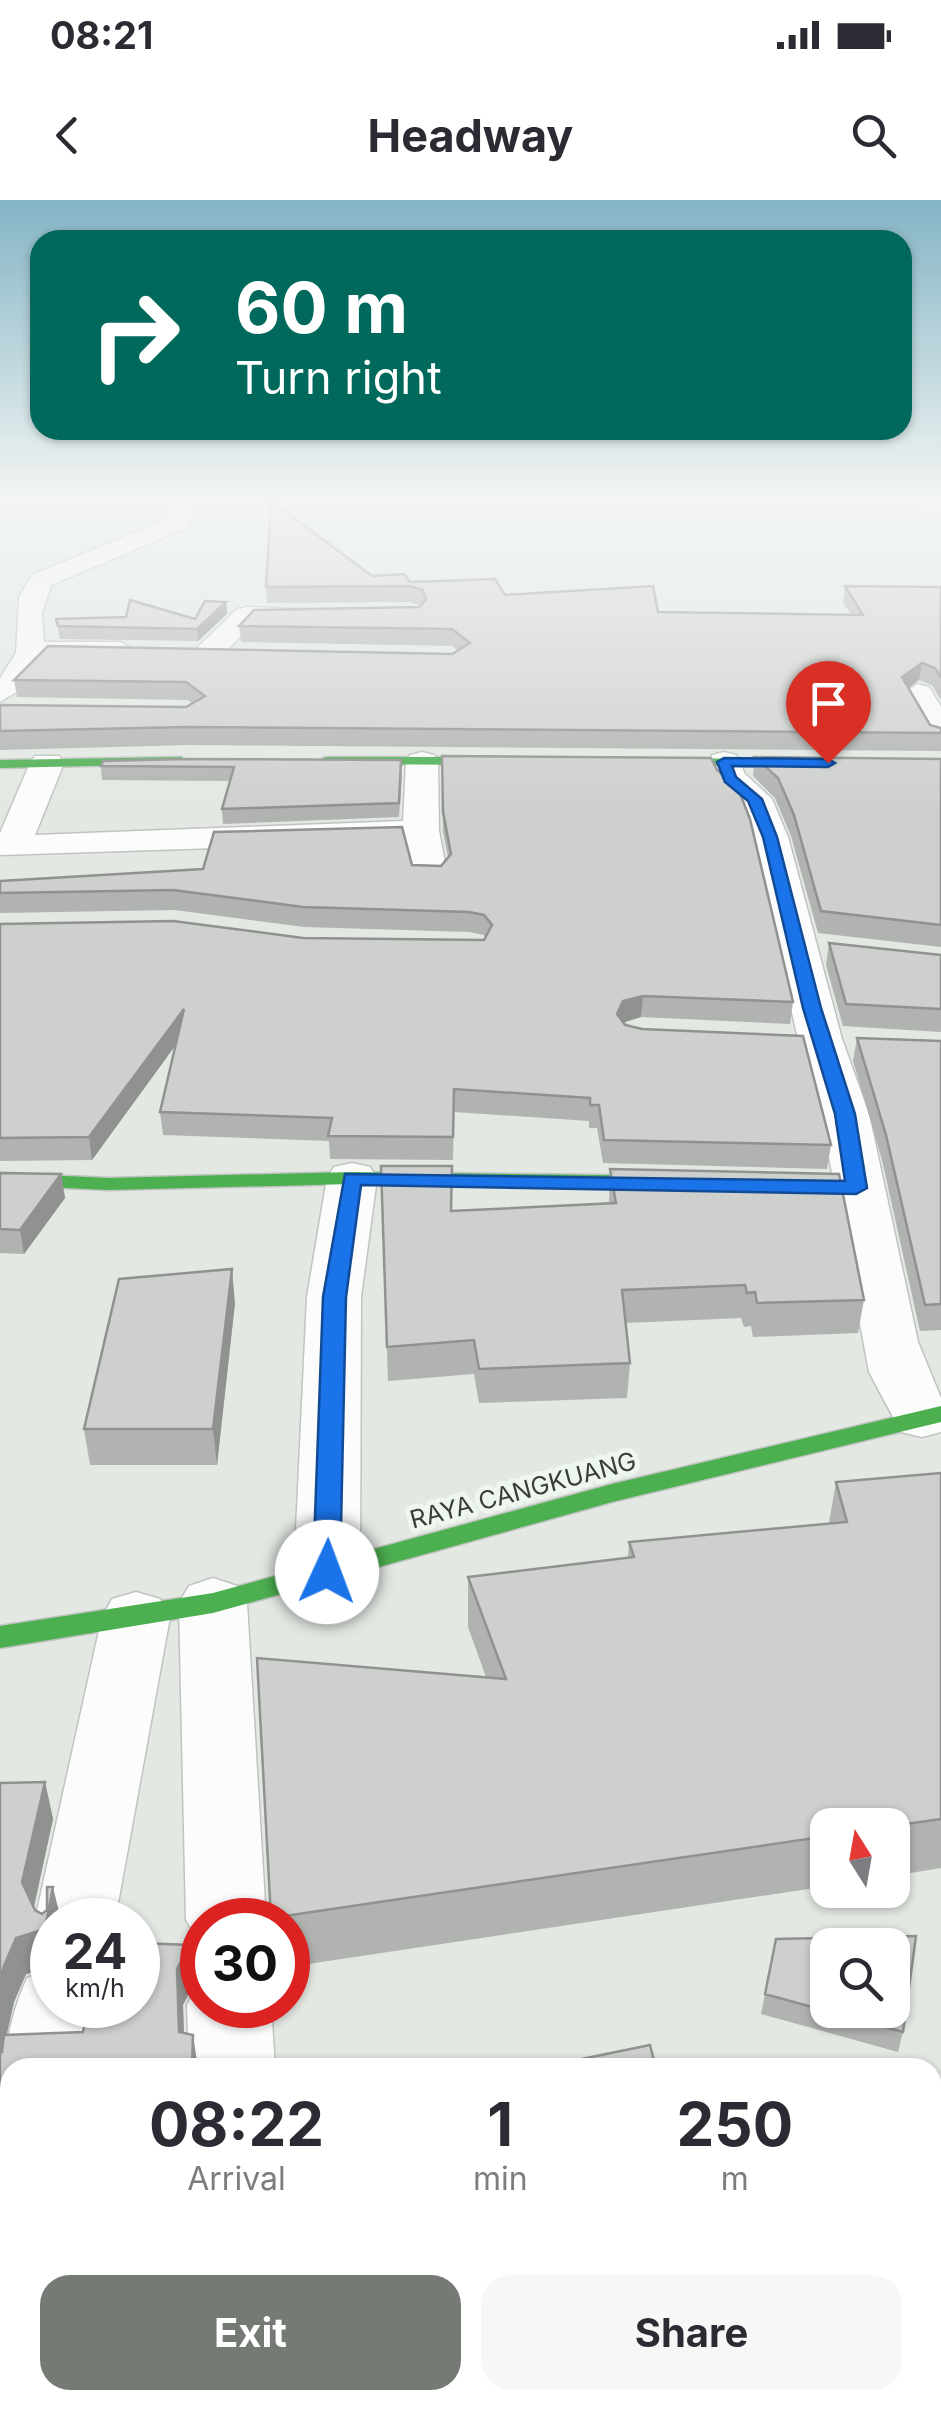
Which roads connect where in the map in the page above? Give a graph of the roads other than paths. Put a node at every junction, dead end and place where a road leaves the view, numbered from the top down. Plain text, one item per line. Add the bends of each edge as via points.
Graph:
1 (29, 601) edge
2 (356, 616) edge
3 (34, 650) junction
4 (150, 651) edge
5 (244, 654) edge
6 (918, 693) edge
7 (6, 704) edge
8 (941, 734) edge
9 (208, 760) edge
10 (306, 760) edge
11 (532, 761) edge
12 (606, 761) edge
13 (422, 762) junction
14 (724, 762) junction
15 (47, 763) junction
16 (0, 764) edge
17 (941, 764) edge
18 (421, 831) junction
19 (428, 874) edge
20 (801, 1039) junction
21 (872, 1043) edge
22 (0, 1178) edge
23 (352, 1178) junction
24 (710, 1183) edge
25 (746, 1184) edge
26 (856, 1188) junction
27 (932, 1416) edge
28 (327, 1572) junction
29 (213, 1603) junction
30 (136, 1617) junction
31 (0, 1638) edge
32 (79, 1898) edge
33 (225, 1898) edge
34 (53, 2028) edge
35 (230, 2028) edge
36 (47, 2058) edge
37 (232, 2058) edge

1 - 3 street
2 - 5 street via 247,614 198,652
3 - 4 street
3 - 7 street
6 - 8 street
9 - 15 street
10 - 13 street
11 - 13 street
12 - 14 street
13 - 18 street
14 - 17 street
14 - 20 street via 730,779 754,799 812,948
15 - 16 street
15 - 18 street via 12,847
18 - 19 street
20 - 21 street
20 - 26 street via 845,1114
22 - 23 street via 110,1184
23 - 24 street
23 - 28 street via 334,1297
25 - 26 street
26 - 27 street via 898,1372
27 - 28 street, RAYA CANGKUANG via 612,1493
28 - 29 street, RAYA CANGKUANG
29 - 30 street, RAYA CANGKUANG
29 - 33 street
30 - 31 street, RAYA CANGKUANG
30 - 32 street
34 - 36 street
35 - 37 street

